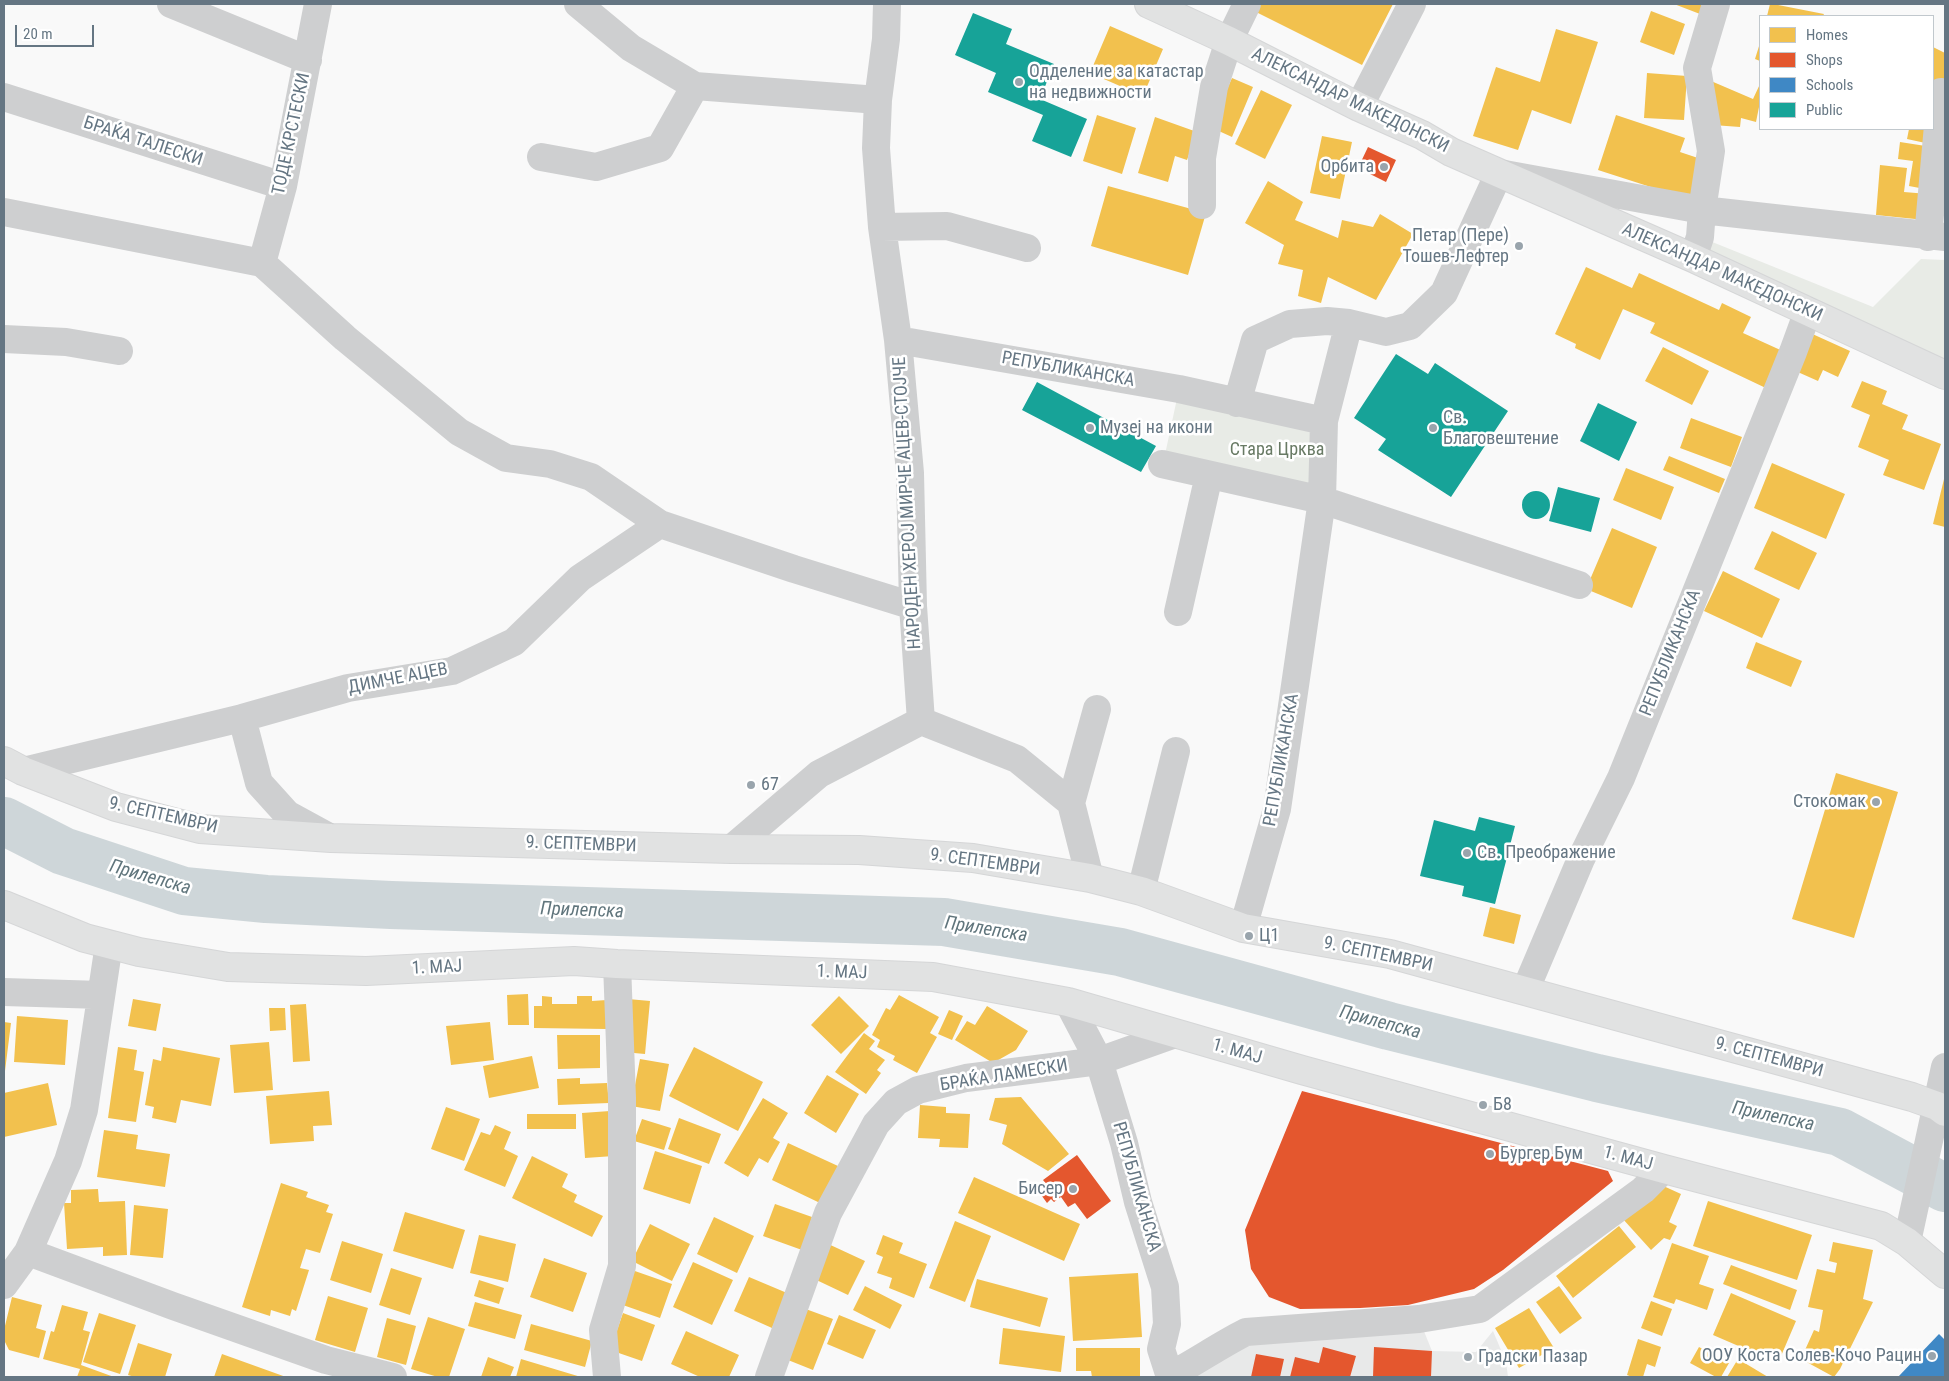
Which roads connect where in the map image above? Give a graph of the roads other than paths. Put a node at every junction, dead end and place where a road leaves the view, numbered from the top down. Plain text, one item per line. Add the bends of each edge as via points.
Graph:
1 (171, 4) edge
2 (318, 4) edge
3 (578, 4) edge
4 (887, 4) edge
5 (1149, 4) edge
6 (1247, 4) edge
7 (1412, 4) edge
8 (1716, 4) edge
9 (1229, 41) junction
10 (308, 60) junction
11 (695, 86) junction
12 (1941, 92) dead end
13 (4, 98) edge
14 (878, 100) junction
15 (1359, 107) junction
16 (541, 157) dead end
17 (1498, 173) junction
18 (283, 186) junction
19 (1202, 205) dead end
20 (1702, 210) junction
21 (4, 212) edge
22 (882, 227) junction
23 (1936, 237) edge
24 (1027, 248) dead end
25 (1694, 258) junction
26 (262, 263) junction
27 (1808, 311) junction
28 (1349, 323) junction
29 (4, 339) edge
30 (898, 340) junction
31 (119, 351) dead end
32 (1945, 375) edge
33 (1237, 403) junction
34 (1324, 421) junction
35 (1162, 464) dead end
36 (1208, 475) junction
37 (1322, 500) junction
38 (660, 524) junction
39 (1579, 585) dead end
40 (913, 606) junction
41 (1178, 612) dead end
42 (1097, 709) dead end
43 (242, 718) junction
44 (921, 721) junction
45 (1176, 751) dead end
46 (13, 766) edge
47 (1070, 803) junction
48 (331, 838) junction
49 (731, 848) junction
50 (1090, 878) junction
51 (1141, 891) junction
52 (4, 906) edge
53 (1243, 928) junction
54 (109, 944) junction
55 (617, 964) junction
56 (1525, 991) junction
57 (4, 992) edge
58 (101, 995) junction
59 (1068, 1002) junction
60 (1175, 1034) junction
61 (1099, 1062) junction
62 (1945, 1067) edge
63 (1941, 1109) edge
64 (1664, 1169) junction
65 (1907, 1242) junction
66 (28, 1252) junction
67 (1945, 1274) edge
68 (4, 1285) edge
69 (1170, 1376) edge
70 (392, 1377) edge
71 (607, 1377) edge
72 (769, 1377) edge

1 - 10 street
2 - 10 street, ТОДЕ КРСТЕСКИ
3 - 11 street via 631,48
4 - 14 street, НАРОДЕН ХЕРОЈ МИРЧЕ АЦЕВ-СТОЈЧЕ
5 - 9 street, АЛЕКСАНДАР МАКЕДОНСКИ
6 - 9 street
7 - 15 street
8 - 20 street via 1697,68 1711,151
9 - 15 street, АЛЕКСАНДАР МАКЕДОНСКИ
9 - 19 street, АЛЕКСАНДАР МАКЕДОНСКИ via 1214,87 1202,158
10 - 18 street, ТОДЕ КРСТЕСКИ
11 - 14 street
11 - 16 street via 660,148 596,167
12 - 23 street, АЛЕКСАНДАР МАКЕДОНСКИ
13 - 18 street, БРАЌА ТАЛЕСКИ
14 - 22 street, НАРОДЕН ХЕРОЈ МИРЧЕ АЦЕВ-СТОЈЧЕ via 876,148
15 - 17 street, АЛЕКСАНДАР МАКЕДОНСКИ
17 - 20 street, АЛЕКСАНДАР МАКЕДОНСКИ
17 - 25 street, АЛЕКСАНДАР МАКЕДОНСКИ
17 - 28 street via 1444,293 1410,326 1386,332
18 - 26 street, ТОДЕ КРСТЕСКИ
20 - 23 street, АЛЕКСАНДАР МАКЕДОНСКИ
20 - 25 street
21 - 26 street
22 - 24 street via 948,226
22 - 30 street, НАРОДЕН ХЕРОЈ МИРЧЕ АЦЕВ-СТОЈЧЕ
25 - 27 street, АЛЕКСАНДАР МАКЕДОНСКИ
26 - 38 street via 345,338 459,432 506,458 550,464 591,477
27 - 32 street, АЛЕКСАНДАР МАКЕДОНСКИ
27 - 56 street, РЕПУБЛИКАНСКА via 1620,778 1581,859
28 - 33 street via 1290,324 1255,340
28 - 34 street, РЕПУБЛИКАНСКА
29 - 31 street via 66,342
30 - 33 street, РЕПУБЛИКАНСКА via 1179,389
30 - 40 street, НАРОДЕН ХЕРОЈ МИРЧЕ АЦЕВ-СТОЈЧЕ via 910,474
33 - 34 street, РЕПУБЛИКАНСКА
34 - 37 street, РЕПУБЛИКАНСКА
35 - 36 street
36 - 37 street
36 - 41 street
37 - 39 street
37 - 53 street, РЕПУБЛИКАНСКА via 1277,809
38 - 40 street
38 - 43 street, ДИМЧЕ АЦЕВ via 580,578 514,642 452,671 348,688
40 - 44 street, НАРОДЕН ХЕРОЈ МИРЧЕ АЦЕВ-СТОЈЧЕ
42 - 47 street
43 - 46 street, ДИМЧЕ АЦЕВ
43 - 48 street via 259,783 287,814
44 - 47 street via 1017,759
44 - 49 street via 819,774
45 - 51 street
46 - 48 street, 9. СЕПТЕМВРИ via 116,807 200,829
47 - 50 street
48 - 49 street, 9. СЕПТЕМВРИ
49 - 50 street, 9. СЕПТЕМВРИ via 859,850 973,858
50 - 51 street, 9. СЕПТЕМВРИ
51 - 53 street, 9. СЕПТЕМВРИ
52 - 54 street, 1. МАЈ via 85,938
53 - 56 street, 9. СЕПТЕМВРИ via 1390,954
54 - 55 street, 1. МАЈ via 228,967 366,972 574,961
54 - 58 street
55 - 59 street, 1. МАЈ via 933,977
55 - 71 street via 622,1098 622,1266 603,1330
56 - 63 street, 9. СЕПТЕМВРИ via 1912,1098
57 - 58 street
58 - 66 street via 84,1110 68,1161
59 - 60 street, 1. МАЈ
59 - 61 street, РЕПУБЛИКАНСКА
60 - 61 street, БРАЌА ЛАМЕСКИ
60 - 64 street, 1. МАЈ
61 - 69 street, РЕПУБЛИКАНСКА via 1165,1287 1167,1324 1161,1350
61 - 72 street, БРАЌА ЛАМЕСКИ via 966,1078 918,1090 896,1102 876,1124 828,1213
62 - 63 street
63 - 65 street
64 - 65 street, 1. МАЈ via 1881,1226
64 - 69 street, 1. МАЈ via 1643,1190 1480,1309 1419,1319 1246,1332
65 - 67 street, 1. МАЈ
66 - 68 street
66 - 70 street via 326,1360

